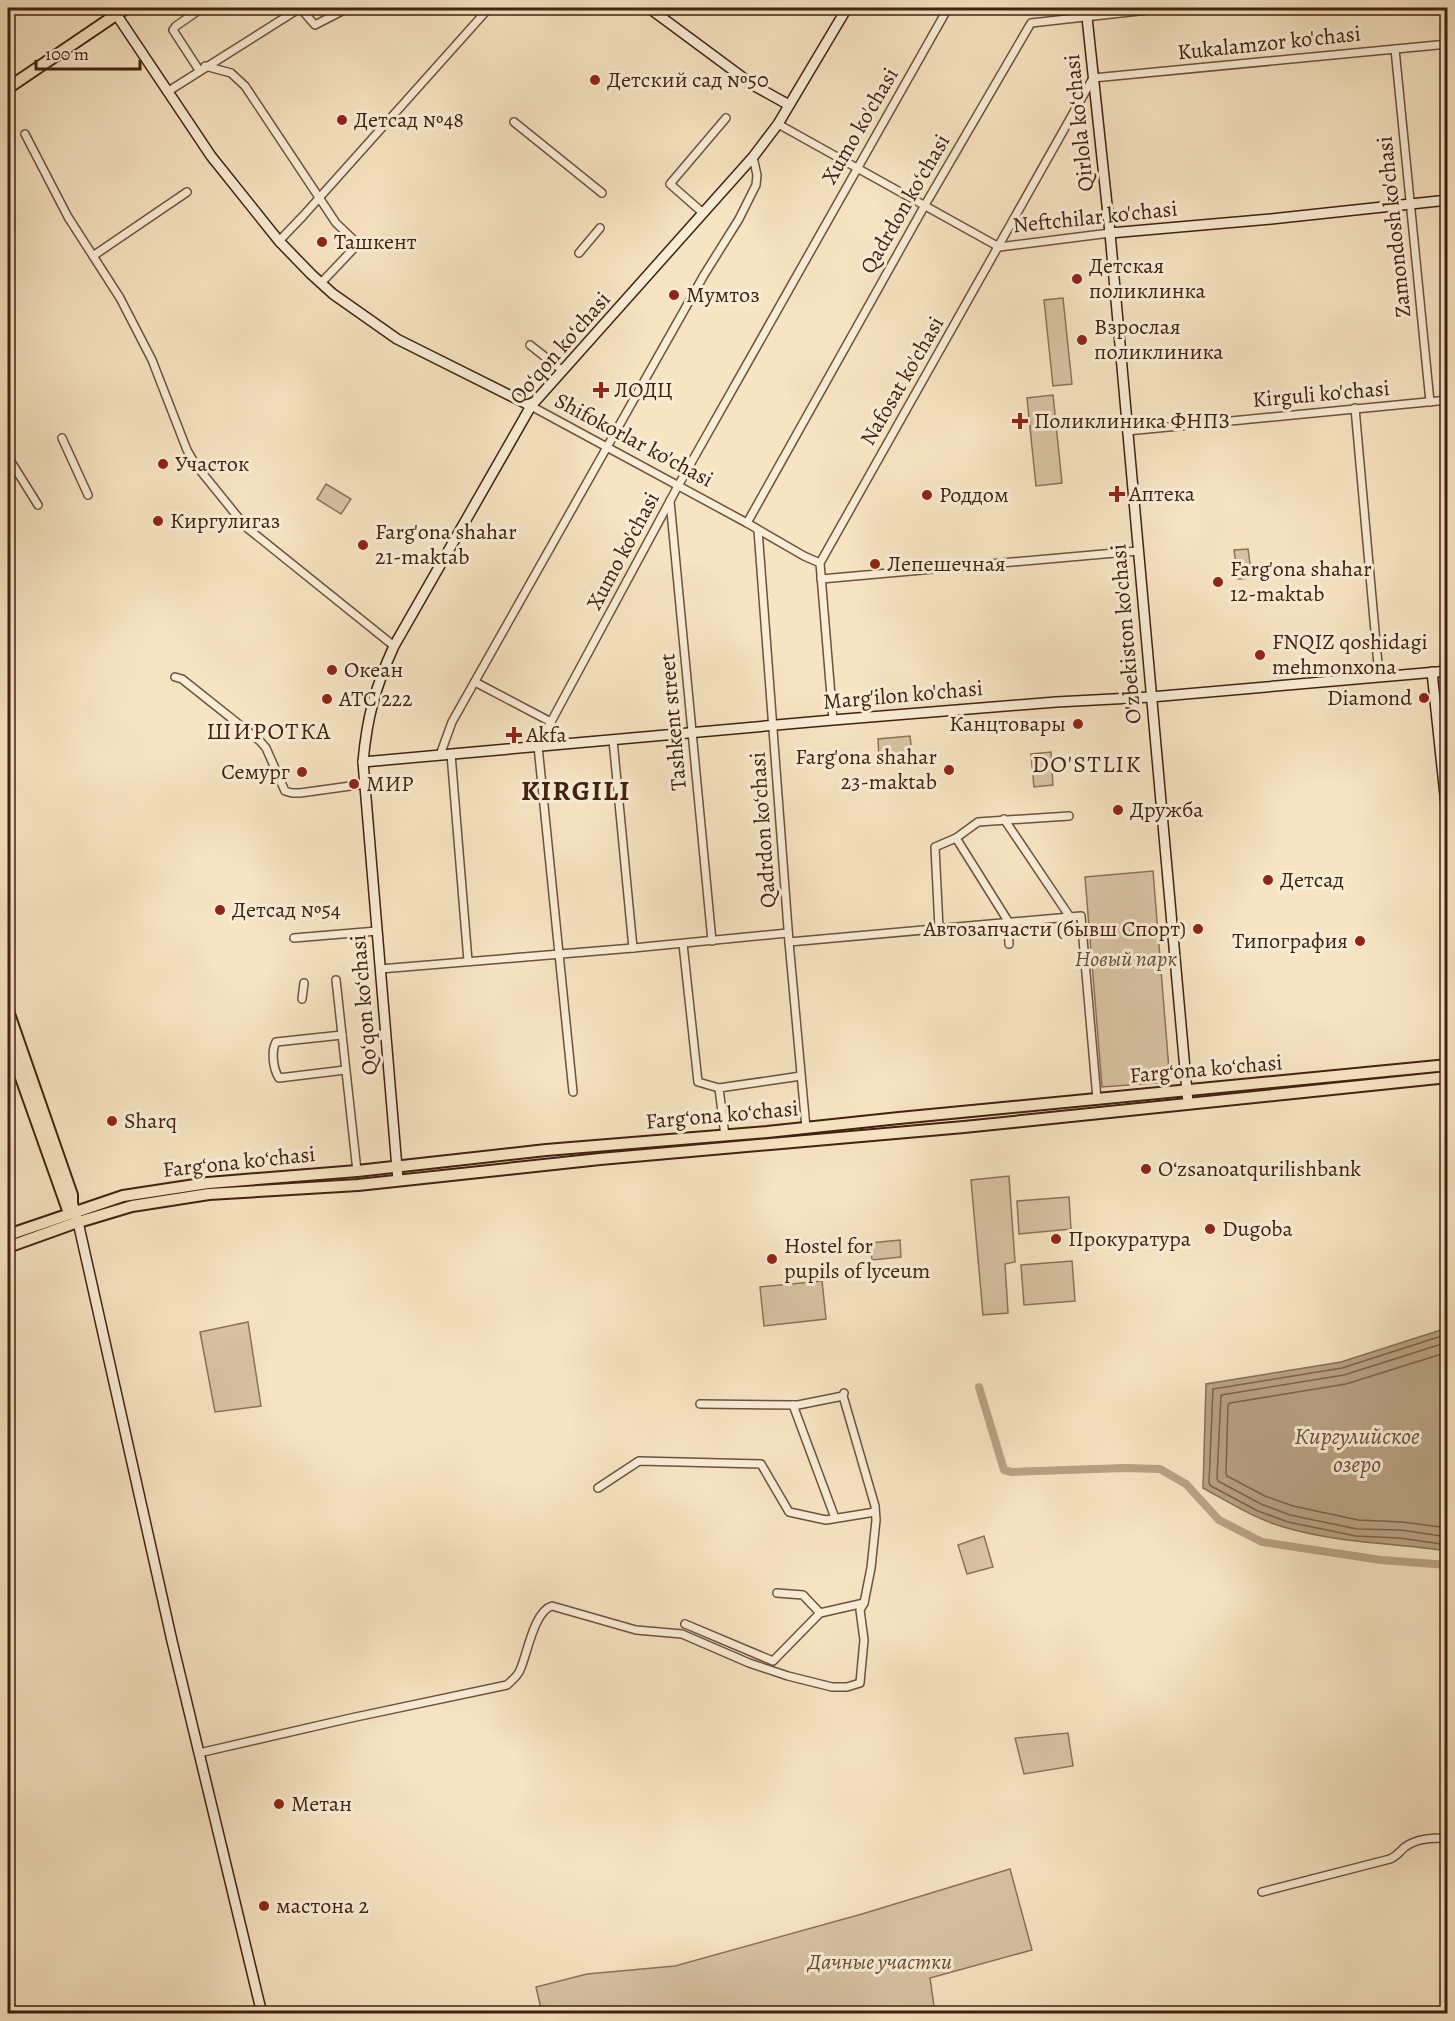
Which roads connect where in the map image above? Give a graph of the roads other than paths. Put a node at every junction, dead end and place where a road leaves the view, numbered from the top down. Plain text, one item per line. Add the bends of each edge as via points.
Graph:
1 (126, 8) edge
2 (202, 8) edge
3 (300, 8) edge
4 (348, 8) edge
5 (489, 8) edge
6 (649, 8) edge
7 (847, 8) edge
8 (948, 8) edge
9 (1166, 8) edge
10 (113, 11) edge
11 (1086, 12) edge
12 (1448, 44) edge
13 (1395, 49) junction
14 (202, 68) junction
15 (1093, 78) junction
16 (8, 88) edge
17 (167, 92) junction
18 (789, 105) junction
19 (726, 118) dead end
20 (514, 122) dead end
21 (778, 124) junction
22 (25, 135) dead end
23 (753, 157) junction
24 (857, 167) junction
25 (187, 192) dead end
26 (602, 193) dead end
27 (318, 198) junction
28 (1448, 200) edge
29 (1410, 204) junction
30 (925, 205) junction
31 (703, 213) junction
32 (600, 228) dead end
33 (1110, 233) junction
34 (279, 241) junction
35 (999, 247) junction
36 (579, 253) dead end
37 (93, 256) junction
38 (321, 283) junction
39 (530, 345) dead end
40 (563, 371) junction
41 (1448, 400) edge
42 (1430, 402) junction
43 (531, 406) junction
44 (1354, 408) junction
45 (1127, 431) junction
46 (62, 438) dead end
47 (608, 448) junction
48 (8, 457) edge
49 (678, 486) junction
50 (88, 495) dead end
51 (670, 501) junction
52 (38, 505) dead end
53 (747, 523) junction
54 (758, 530) junction
55 (1138, 551) junction
56 (820, 563) junction
57 (821, 579) junction
58 (394, 646) junction
59 (1448, 671) edge
60 (1432, 672) junction
61 (1379, 676) junction
62 (175, 677) dead end
63 (475, 682) junction
64 (1151, 697) junction
65 (833, 720) junction
66 (551, 722) junction
67 (773, 725) junction
68 (693, 733) junction
69 (613, 740) junction
70 (538, 746) junction
71 (451, 754) junction
72 (440, 755) junction
73 (363, 762) junction
74 (365, 784) junction
75 (1069, 816) dead end
76 (1004, 819) junction
77 (1448, 824) edge
78 (956, 838) junction
79 (1070, 917) junction
80 (1008, 921) junction
81 (939, 928) junction
82 (377, 931) junction
83 (788, 933) junction
84 (294, 938) dead end
85 (712, 940) junction
86 (789, 942) junction
87 (683, 944) junction
88 (1009, 944) dead end
89 (633, 948) junction
90 (558, 954) junction
91 (468, 962) junction
92 (380, 969) junction
93 (336, 980) dead end
94 (304, 983) dead end
95 (302, 999) dead end
96 (8, 1011) edge
97 (342, 1035) junction
98 (8, 1041) edge
99 (1448, 1065) edge
100 (345, 1070) junction
101 (801, 1076) junction
102 (1448, 1077) edge
103 (719, 1088) junction
104 (1186, 1090) junction
105 (573, 1092) dead end
106 (1097, 1098) junction
107 (1188, 1103) junction
108 (806, 1128) junction
109 (725, 1136) junction
110 (398, 1167) junction
111 (357, 1171) junction
112 (398, 1180) junction
113 (73, 1218) junction
114 (8, 1235) edge
115 (8, 1247) edge
116 (700, 1404) dead end
117 (793, 1405) junction
118 (598, 1488) dead end
119 (875, 1512) junction
120 (835, 1518) junction
121 (777, 1593) dead end
122 (864, 1603) junction
123 (820, 1613) junction
124 (685, 1624) dead end
125 (199, 1753) junction
126 (1448, 1838) edge
127 (1263, 1892) dead end
128 (262, 2013) edge

1 - 10 main road
2 - 14 street via 173,30
3 - 4 street via 315,25
3 - 14 street
5 - 27 street
6 - 18 street via 753,85
7 - 18 street, Qoʻqon koʻchasi
8 - 24 street, Xumo ko'chasi
9 - 11 street, Qadrdon koʻchasi
10 - 16 main road
10 - 17 street, Shifokorlar ko'chasi
11 - 15 street, Qirlola koʻchasi
11 - 30 street, Qadrdon koʻchasi via 1031,23
12 - 13 street, Kukalamzor ko'chasi
13 - 15 street, Kukalamzor ko'chasi
13 - 29 street, Zamondosh ko'chasi
14 - 17 street
14 - 27 street via 231,73 245,86
15 - 33 street, Qirlola koʻchasi
15 - 35 street, Nafosat ko'chasi
17 - 34 street, Shifokorlar ko'chasi via 211,156
18 - 21 street, Qoʻqon koʻchasi
19 - 31 street via 670,184
20 - 26 street
21 - 23 street, Qoʻqon koʻchasi
21 - 24 street, Neftchilar ko'chasi
22 - 37 street
23 - 31 street, Qoʻqon koʻchasi
23 - 47 street via 756,185
24 - 30 street, Neftchilar ko'chasi
24 - 49 street, Xumo ko'chasi
25 - 37 street
27 - 34 street
27 - 38 street via 358,244
28 - 29 street, Neftchilar ko'chasi
29 - 33 street, Neftchilar ko'chasi
29 - 42 street, Zamondosh ko'chasi
30 - 35 street, Neftchilar ko'chasi
30 - 53 street, Qadrdon koʻchasi
31 - 40 street, Qoʻqon koʻchasi
32 - 36 street
33 - 35 street, Neftchilar ko'chasi
33 - 45 street, O'zbekiston ko'chasi
34 - 38 street, Shifokorlar ko'chasi
35 - 56 street, Nafosat ko'chasi
37 - 58 street via 154,364 195,464 246,527
38 - 43 street, Shifokorlar ko'chasi via 397,339
39 - 40 street
40 - 43 street, Qoʻqon koʻchasi
41 - 42 street, Kirguli ko'chasi
42 - 44 street, Kirguli ko'chasi
43 - 47 street, Shifokorlar ko'chasi
43 - 58 street, Qoʻqon koʻchasi
44 - 45 street, Kirguli ko'chasi
44 - 61 street
45 - 55 street, O'zbekiston ko'chasi
46 - 50 street
47 - 49 street, Shifokorlar ko'chasi
47 - 63 street
48 - 52 street
49 - 51 street, Xumo ko'chasi
49 - 53 street, Shifokorlar ko'chasi
51 - 66 street, Xumo ko'chasi
51 - 68 street, Tashkent street
53 - 54 street, Shifokorlar ko'chasi
54 - 56 street, Shifokorlar ko'chasi
54 - 67 street, Qadrdon koʻchasi
55 - 57 street
55 - 64 street, O'zbekiston ko'chasi
56 - 57 street
57 - 65 street
58 - 73 street, Qoʻqon koʻchasi via 366,724
59 - 60 street, Marg'ilon ko'chasi
60 - 61 street, Marg'ilon ko'chasi
60 - 77 street
61 - 64 street, Marg'ilon ko'chasi
62 - 74 street via 260,741 285,790 300,793
63 - 66 street
63 - 72 street via 452,722
64 - 65 street, Marg'ilon ko'chasi
64 - 104 street, O'zbekiston ko'chasi
65 - 67 street, Marg'ilon ko'chasi
66 - 70 street, Xumo ko'chasi
67 - 68 street, Marg'ilon ko'chasi
67 - 83 street, Qadrdon koʻchasi
68 - 69 street, Marg'ilon ko'chasi
68 - 85 street, Tashkent street
69 - 70 street, Marg'ilon ko'chasi
69 - 89 street
70 - 71 street, Marg'ilon ko'chasi
70 - 90 street
71 - 72 street, Marg'ilon ko'chasi
71 - 91 street
72 - 73 street, Marg'ilon ko'chasi
73 - 74 street, Qoʻqon koʻchasi
74 - 82 street, Qoʻqon koʻchasi
75 - 76 street
76 - 78 street via 978,822
76 - 79 street
78 - 80 street
78 - 81 street via 935,847
79 - 80 street
79 - 106 street via 1081,916
80 - 81 street
80 - 88 street
81 - 86 street
82 - 84 street
82 - 92 street, Qoʻqon koʻchasi
83 - 85 street
83 - 86 street, Qadrdon koʻchasi
85 - 87 street
86 - 101 street, Qadrdon koʻchasi
87 - 89 street
87 - 103 street via 698,1082
89 - 90 street
90 - 91 street
90 - 105 street
91 - 92 street
92 - 110 street, Qoʻqon koʻchasi
93 - 97 street
94 - 95 street
96 - 113 main road via 72,1195
97 - 100 street
97 - 100 street via 276,1042 273,1047 279,1078
98 - 113 main road
99 - 104 main road, Fargʻona koʻchasi
100 - 111 street
101 - 103 street
101 - 108 street, Qadrdon koʻchasi
102 - 107 main road, Fargʻona koʻchasi
103 - 109 street
104 - 106 main road, Fargʻona koʻchasi
104 - 107 street, O'zbekiston ko'chasi
106 - 108 main road, Fargʻona koʻchasi
107 - 112 main road, Fargʻona koʻchasi
108 - 109 main road, Fargʻona koʻchasi
109 - 110 main road, Fargʻona koʻchasi
110 - 111 main road, Fargʻona koʻchasi
110 - 112 street, Qoʻqon koʻchasi
111 - 113 main road, Fargʻona koʻchasi via 153,1190 123,1196
112 - 113 main road, Fargʻona koʻchasi via 183,1198
113 - 114 main road, Fargʻona koʻchasi
113 - 115 main road, Fargʻona koʻchasi
113 - 125 street via 103,1328
116 - 117 street
117 - 119 street via 843,1395
117 - 120 street
118 - 120 street via 639,1461 761,1464 789,1512 826,1520
119 - 120 street
119 - 122 street
121 - 123 street via 803,1595
122 - 123 street
122 - 125 street via 860,1610 864,1640 860,1683 847,1687 788,1676 682,1634 636,1630 552,1606 547,1608 528,1642 519,1673 507,1685
123 - 124 street via 773,1661
125 - 128 street
126 - 127 street via 1412,1843 1390,1859

